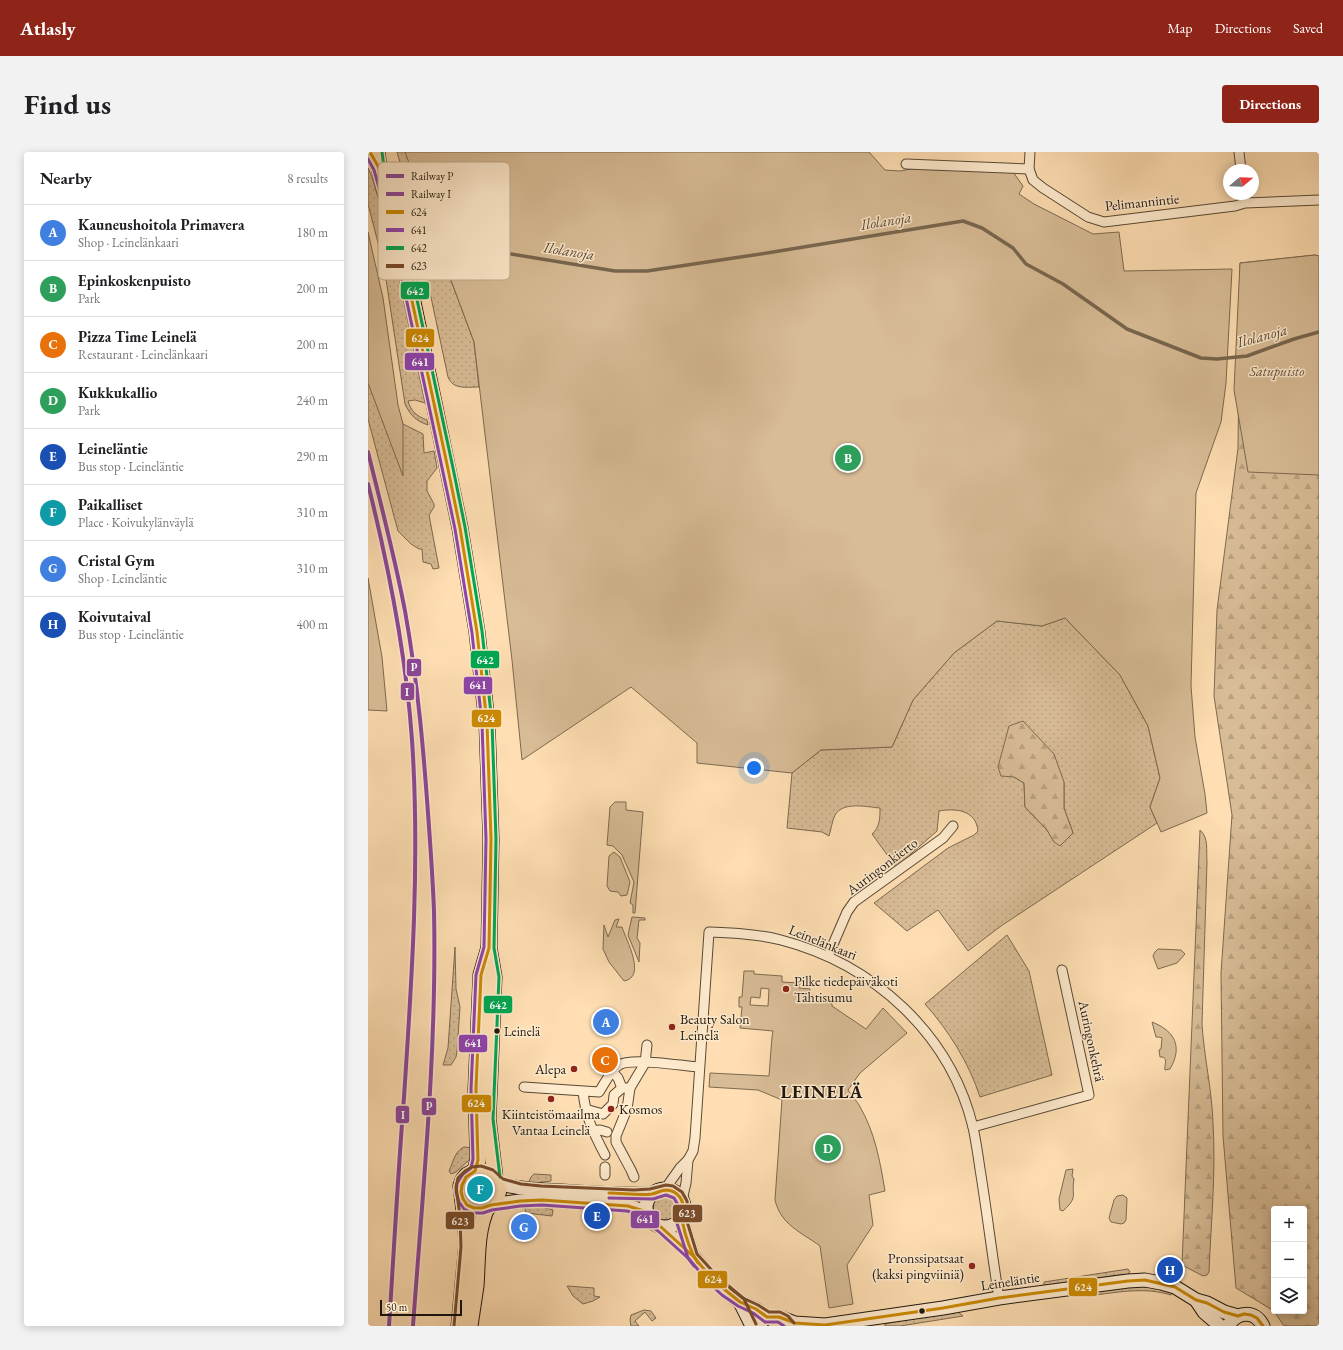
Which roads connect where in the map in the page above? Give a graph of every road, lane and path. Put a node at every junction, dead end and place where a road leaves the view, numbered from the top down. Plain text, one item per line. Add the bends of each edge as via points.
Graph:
1 (370, 152) edge
2 (377, 152) edge
3 (1030, 152) edge
4 (1239, 152) edge
5 (378, 162) edge
6 (906, 164) dead end
7 (1240, 164) edge
8 (378, 166) edge
9 (1029, 169) junction
10 (1259, 198) edge
11 (1242, 200) edge
12 (1319, 200) edge
13 (408, 280) edge
14 (953, 826) dead end
15 (488, 948) junction
16 (828, 956) junction
17 (1062, 970) dead end
18 (647, 1046) dead end
19 (646, 1062) junction
20 (700, 1068) junction
21 (612, 1071) junction
22 (524, 1087) dead end
23 (626, 1088) junction
24 (582, 1092) junction
25 (585, 1109) junction
26 (973, 1128) junction
27 (592, 1131) junction
28 (612, 1134) junction
29 (606, 1155) dead end
30 (688, 1160) junction
31 (475, 1171) junction
32 (634, 1177) dead end
33 (496, 1181) junction
34 (659, 1192) junction
35 (463, 1200) junction
36 (682, 1200) junction
37 (489, 1207) junction
38 (647, 1212) junction
39 (681, 1218) junction
40 (661, 1227) junction
41 (693, 1256) junction
42 (999, 1298) junction
43 (1196, 1300) junction
44 (740, 1302) junction
45 (1238, 1316) junction
46 (767, 1317) junction
47 (788, 1323) edge
48 (459, 1326) edge
49 (470, 1326) edge
50 (752, 1326) edge
51 (757, 1326) edge
52 (824, 1326) edge
53 (1220, 1326) edge
54 (1228, 1326) edge
55 (1263, 1326) edge

1 - 8 main road
2 - 5 main road
3 - 9 street
4 - 7 street
6 - 9 street
9 - 11 street, Pelimannintie via 1033,180 1043,188 1088,217 1104,222 1235,206
10 - 12 street, Pelimannintie
13 - 15 main road via 460,528 477,632 487,723 491,839
14 - 16 street, Auringonkierto via 943,838 854,902
15 - 31 main road via 481,976 476,1089 478,1160
15 - 33 main road via 494,977 488,1119
16 - 20 street, Leinelänkaari via 781,940 709,932
16 - 26 street, Leinelänkaari via 856,971 887,993 918,1022 949,1067 961,1092
17 - 26 street, Auringonkehrä via 1089,1095
18 - 19 street
19 - 20 street
19 - 21 street via 631,1061 620,1064
19 - 23 street
20 - 30 street, Leinelänkaari via 695,1138 693,1151
21 - 23 street
21 - 24 street via 598,1092
22 - 24 street
23 - 25 street via 614,1095 613,1104 603,1114
23 - 28 street via 628,1109
24 - 25 street
25 - 27 street
26 - 42 street, Leinelänkaari
27 - 28 street via 600,1130
27 - 29 street
28 - 32 street
30 - 34 street, Leinelänkaari
30 - 36 street, Leinelänkaari
31 - 33 main road via 488,1173
31 - 35 main road via 463,1180
33 - 34 main road via 512,1187 544,1190 634,1194
33 - 37 main road via 498,1197
34 - 36 main road via 672,1191
34 - 38 main road via 649,1199 646,1205
35 - 37 main road via 472,1208
35 - 48 main road via 466,1243
36 - 39 main road via 684,1206
37 - 38 main road via 542,1200 628,1206
37 - 49 main road via 482,1220 479,1237 476,1287
38 - 40 main road via 649,1218
39 - 40 main road via 671,1226
39 - 41 main road
40 - 41 main road
41 - 44 main road via 714,1281
42 - 43 main road, Leineläntie via 1145,1280 1175,1288
42 - 52 main road, Leineläntie
43 - 45 main road, Leineläntie
43 - 53 main road, Leineläntie via 1204,1312
44 - 46 main road
44 - 50 main road
45 - 54 main road
45 - 55 main road, Leineläntie via 1251,1315
46 - 47 main road, Leineläntie via 779,1317
46 - 51 main road
47 - 52 main road, Leineläntie

